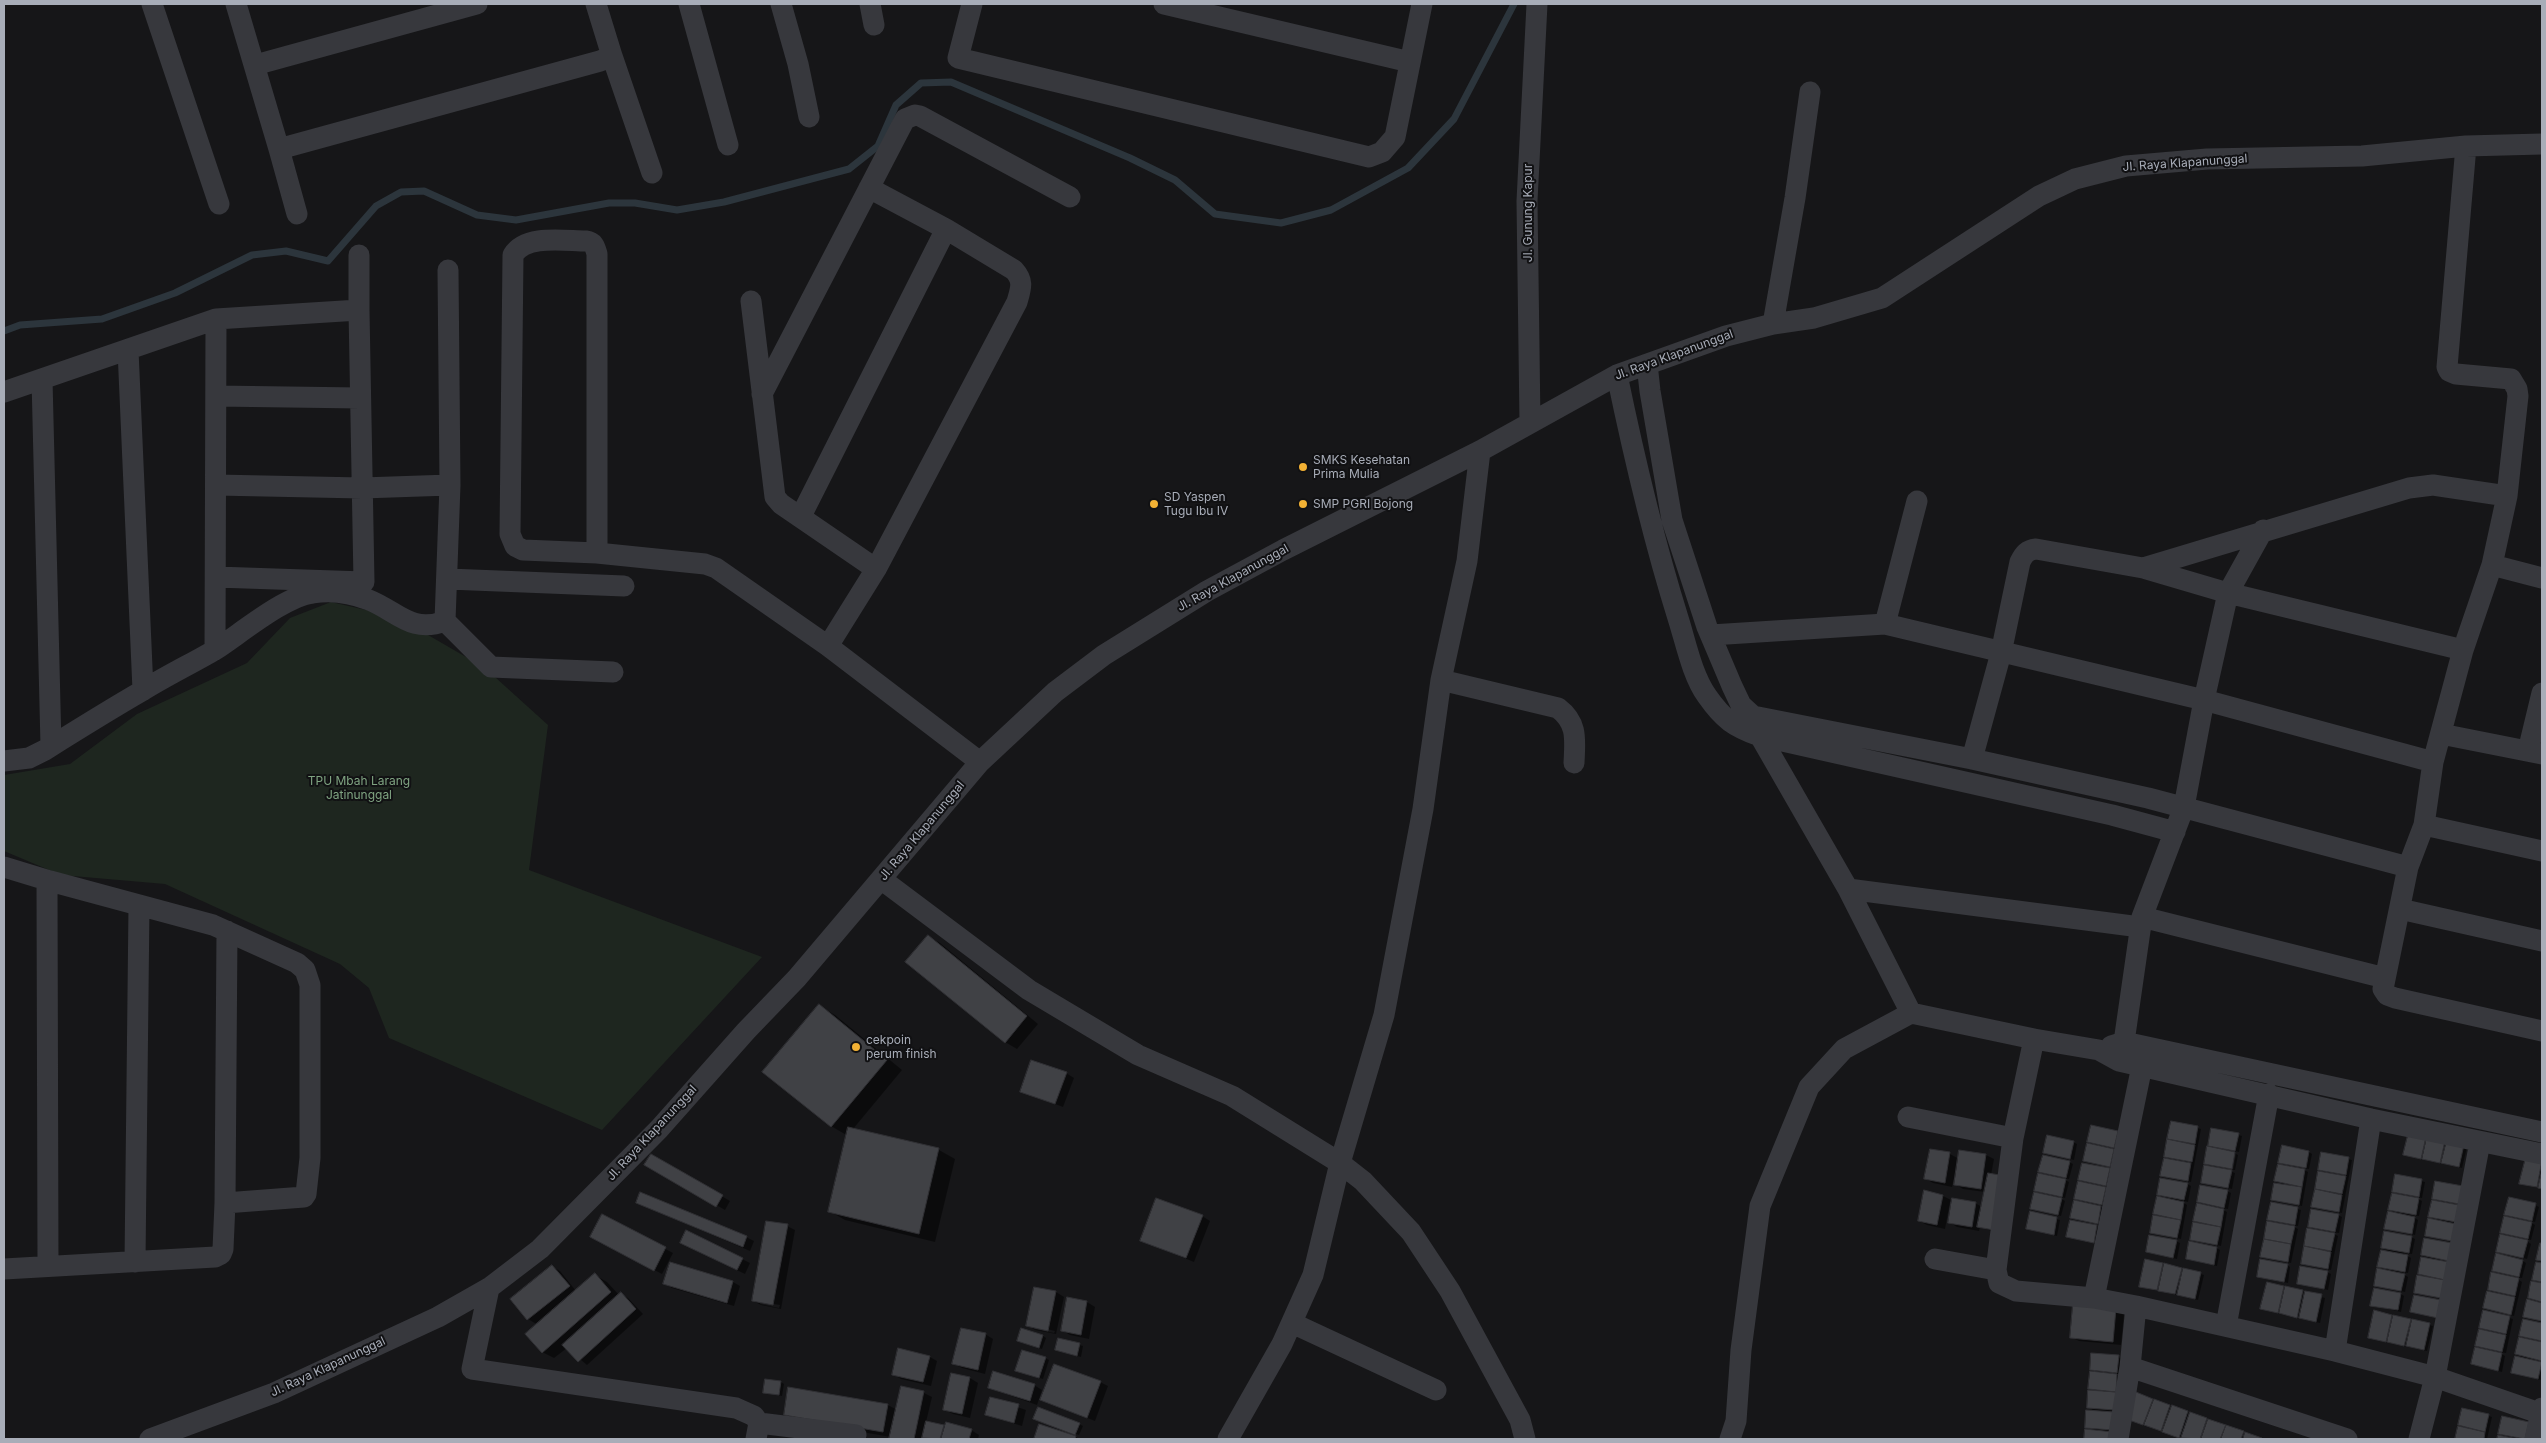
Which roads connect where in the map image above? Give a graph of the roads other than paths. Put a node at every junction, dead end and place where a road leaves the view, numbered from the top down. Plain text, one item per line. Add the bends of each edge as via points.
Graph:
1 (152, 4) edge
2 (236, 4) edge
3 (478, 4) edge
4 (596, 4) edge
5 (689, 4) edge
6 (781, 4) edge
7 (870, 4) edge
8 (972, 4) edge
9 (1164, 4) edge
10 (1422, 4) edge
11 (1537, 4) edge
12 (874, 25) dead end
13 (612, 56) junction
14 (1410, 62) junction
15 (255, 65) junction
16 (1810, 92) dead end
17 (808, 117) dead end
18 (2542, 144) edge
19 (728, 145) dead end
20 (2466, 146) junction
21 (279, 149) junction
22 (652, 173) dead end
23 (869, 188) junction
24 (1070, 197) dead end
25 (219, 204) dead end
26 (297, 214) dead end
27 (946, 229) junction
28 (359, 254) dead end
29 (448, 270) dead end
30 (752, 301) dead end
31 (359, 310) junction
32 (216, 319) junction
33 (1773, 324) junction
34 (128, 350) junction
35 (1647, 364) junction
36 (1617, 375) junction
37 (42, 379) junction
38 (4, 392) edge
39 (762, 394) junction
40 (216, 396) junction
41 (360, 398) junction
42 (1530, 423) junction
43 (1480, 451) junction
44 (216, 485) junction
45 (450, 485) junction
46 (362, 488) junction
47 (2508, 496) junction
48 (1916, 501) dead end
49 (801, 516) junction
50 (2262, 530) junction
51 (597, 553) junction
52 (2492, 565) junction
53 (2143, 568) junction
54 (876, 570) junction
55 (216, 577) junction
56 (2542, 578) edge
57 (448, 579) junction
58 (624, 586) dead end
59 (364, 590) junction
60 (2228, 593) junction
61 (445, 621) junction
62 (1885, 624) junction
63 (1711, 636) junction
64 (828, 646) junction
65 (215, 650) junction
66 (2463, 650) junction
67 (2001, 653) junction
68 (613, 672) dead end
69 (1441, 680) junction
70 (143, 690) junction
71 (2542, 693) edge
72 (2204, 700) junction
73 (1752, 716) junction
74 (2441, 734) junction
75 (1760, 736) junction
76 (51, 746) junction
77 (2535, 752) edge
78 (1972, 759) junction
79 (4, 761) edge
80 (980, 762) junction
81 (2433, 762) junction
82 (1574, 763) dead end
83 (2184, 807) junction
84 (2424, 825) junction
85 (2174, 832) junction
86 (2542, 851) edge
87 (4, 867) edge
88 (2408, 867) junction
89 (881, 879) junction
90 (47, 880) junction
91 (1848, 889) junction
92 (139, 905) junction
93 (2400, 909) junction
94 (2141, 922) junction
95 (226, 931) junction
96 (2542, 941) edge
97 (2385, 978) junction
98 (1911, 1013) junction
99 (2542, 1031) edge
100 (2034, 1040) junction
101 (2121, 1052) junction
102 (2142, 1066) junction
103 (2269, 1094) junction
104 (1908, 1117) dead end
105 (2371, 1119) junction
106 (2542, 1132) edge
107 (2013, 1138) junction
108 (2480, 1142) junction
109 (2542, 1154) edge
110 (1340, 1163) junction
111 (226, 1203) junction
112 (1935, 1259) dead end
113 (135, 1262) junction
114 (48, 1266) junction
115 (4, 1269) edge
116 (1996, 1270) junction
117 (489, 1288) junction
118 (2094, 1298) junction
119 (2136, 1306) junction
120 (1292, 1323) junction
121 (2226, 1326) junction
122 (2335, 1351) junction
123 (2130, 1367) junction
124 (2435, 1377) junction
125 (1436, 1390) dead end
126 (2542, 1412) edge
127 (758, 1431) edge
128 (856, 1435) dead end
129 (150, 1439) edge
130 (1228, 1439) edge
131 (1525, 1439) edge
132 (1730, 1439) edge
133 (2118, 1439) edge
134 (2347, 1439) edge
135 (2419, 1439) edge
136 (2535, 1439) edge

1 - 25 street
2 - 15 street
3 - 15 street
4 - 13 street
5 - 19 street
6 - 17 street via 798,64
7 - 12 street
8 - 14 street via 958,58 1369,157 1382,152 1395,137
9 - 14 street
10 - 14 street
11 - 42 street, Jl. Gunung Kapur via 1528,192
13 - 21 street
13 - 22 street
15 - 21 street
16 - 33 street
18 - 20 street, Jl. Raya Klapanunggal
20 - 33 street, Jl. Raya Klapanunggal via 2362,156 2207,159 2126,166 2075,178 2039,196 1882,298 1814,318
20 - 47 street via 2447,367 2456,374 2506,378 2515,384 2518,396
21 - 26 street
23 - 24 street via 901,123 915,115
23 - 27 street
23 - 39 street
27 - 49 street
27 - 54 street via 1014,270 1022,284 1017,302
28 - 31 street
29 - 45 street
30 - 39 street
31 - 32 street
31 - 41 street
32 - 34 street
32 - 40 street
33 - 35 street, Jl. Raya Klapanunggal via 1726,336
34 - 37 street
34 - 70 street
35 - 36 street, Jl. Raya Klapanunggal
35 - 63 street via 1672,520
36 - 42 street, Jl. Raya Klapanunggal
36 - 75 street via 1636,470 1691,661 1706,695 1728,722
37 - 38 street
37 - 76 street
39 - 49 street via 775,497
40 - 41 street
40 - 44 street
41 - 46 street
42 - 43 street, Jl. Raya Klapanunggal
43 - 69 street via 1467,561
43 - 80 street, Jl. Raya Klapanunggal via 1283,550 1144,630 1055,692
44 - 46 street
44 - 55 street
45 - 46 street
45 - 57 street
46 - 59 street
47 - 50 street via 2422,486
47 - 52 street
48 - 62 street
49 - 54 street
50 - 53 street
50 - 60 street
51 - 51 street via 523,550 511,541 512,254 523,245 548,240 586,241 595,246 597,254
51 - 64 street via 716,568
52 - 56 street
52 - 66 street
53 - 60 street
53 - 67 street via 2030,550 2020,562
54 - 64 street
55 - 59 street
55 - 65 street
57 - 58 street
57 - 61 street
59 - 61 street via 416,624 431,626
59 - 65 street via 299,595
60 - 66 street
60 - 72 street
61 - 68 street via 491,667
62 - 63 street
62 - 67 street
63 - 73 street via 1741,705
64 - 80 street
65 - 70 street
66 - 74 street
67 - 72 street
67 - 78 street
69 - 82 street via 1558,708 1565,713 1576,733
69 - 110 street via 1423,809 1384,1014
70 - 76 street
71 - 77 street
72 - 81 street
72 - 83 street
73 - 75 street
73 - 78 street
74 - 77 street
74 - 81 street
75 - 85 street via 2112,815
75 - 91 street
76 - 79 street via 29,758
78 - 83 street
80 - 89 street, Jl. Raya Klapanunggal
81 - 84 street
83 - 85 street
83 - 88 street
84 - 86 street
84 - 88 street
85 - 94 street
87 - 90 street
88 - 93 street
89 - 110 street via 1029,990 1138,1055 1232,1096
89 - 117 street, Jl. Raya Klapanunggal via 797,978 659,1129 540,1249
90 - 92 street
90 - 114 street
91 - 94 street
91 - 98 street
92 - 95 street
92 - 113 street
93 - 96 street
93 - 97 street
94 - 97 street
94 - 101 street
95 - 111 street
95 - 111 street via 297,963 305,970 310,986 310,1158 306,1194 304,1197
97 - 99 street via 2384,993 2390,997
98 - 100 street
98 - 132 street via 1844,1049 1809,1087 1760,1206 1741,1350 1736,1421
100 - 101 street
100 - 107 street
101 - 102 street
101 - 106 street
102 - 103 street
102 - 118 street
103 - 105 street
103 - 121 street
104 - 107 street
105 - 108 street
105 - 122 street
107 - 116 street
108 - 109 street
108 - 124 street
110 - 120 street via 1313,1275
110 - 131 street via 1376,1193 1411,1232 1454,1300 1520,1420
111 - 113 street via 221,1254 208,1258
112 - 116 street
113 - 114 street
114 - 115 street
116 - 118 street via 1999,1283 2016,1291
117 - 127 street via 472,1369 736,1408 754,1416
117 - 129 street, Jl. Raya Klapanunggal via 438,1317 274,1393
118 - 119 street
119 - 121 street
119 - 123 street
120 - 125 street
120 - 130 street
121 - 122 street
122 - 124 street
123 - 133 street
123 - 134 street
124 - 126 street
124 - 135 street
126 - 136 street
127 - 128 street

